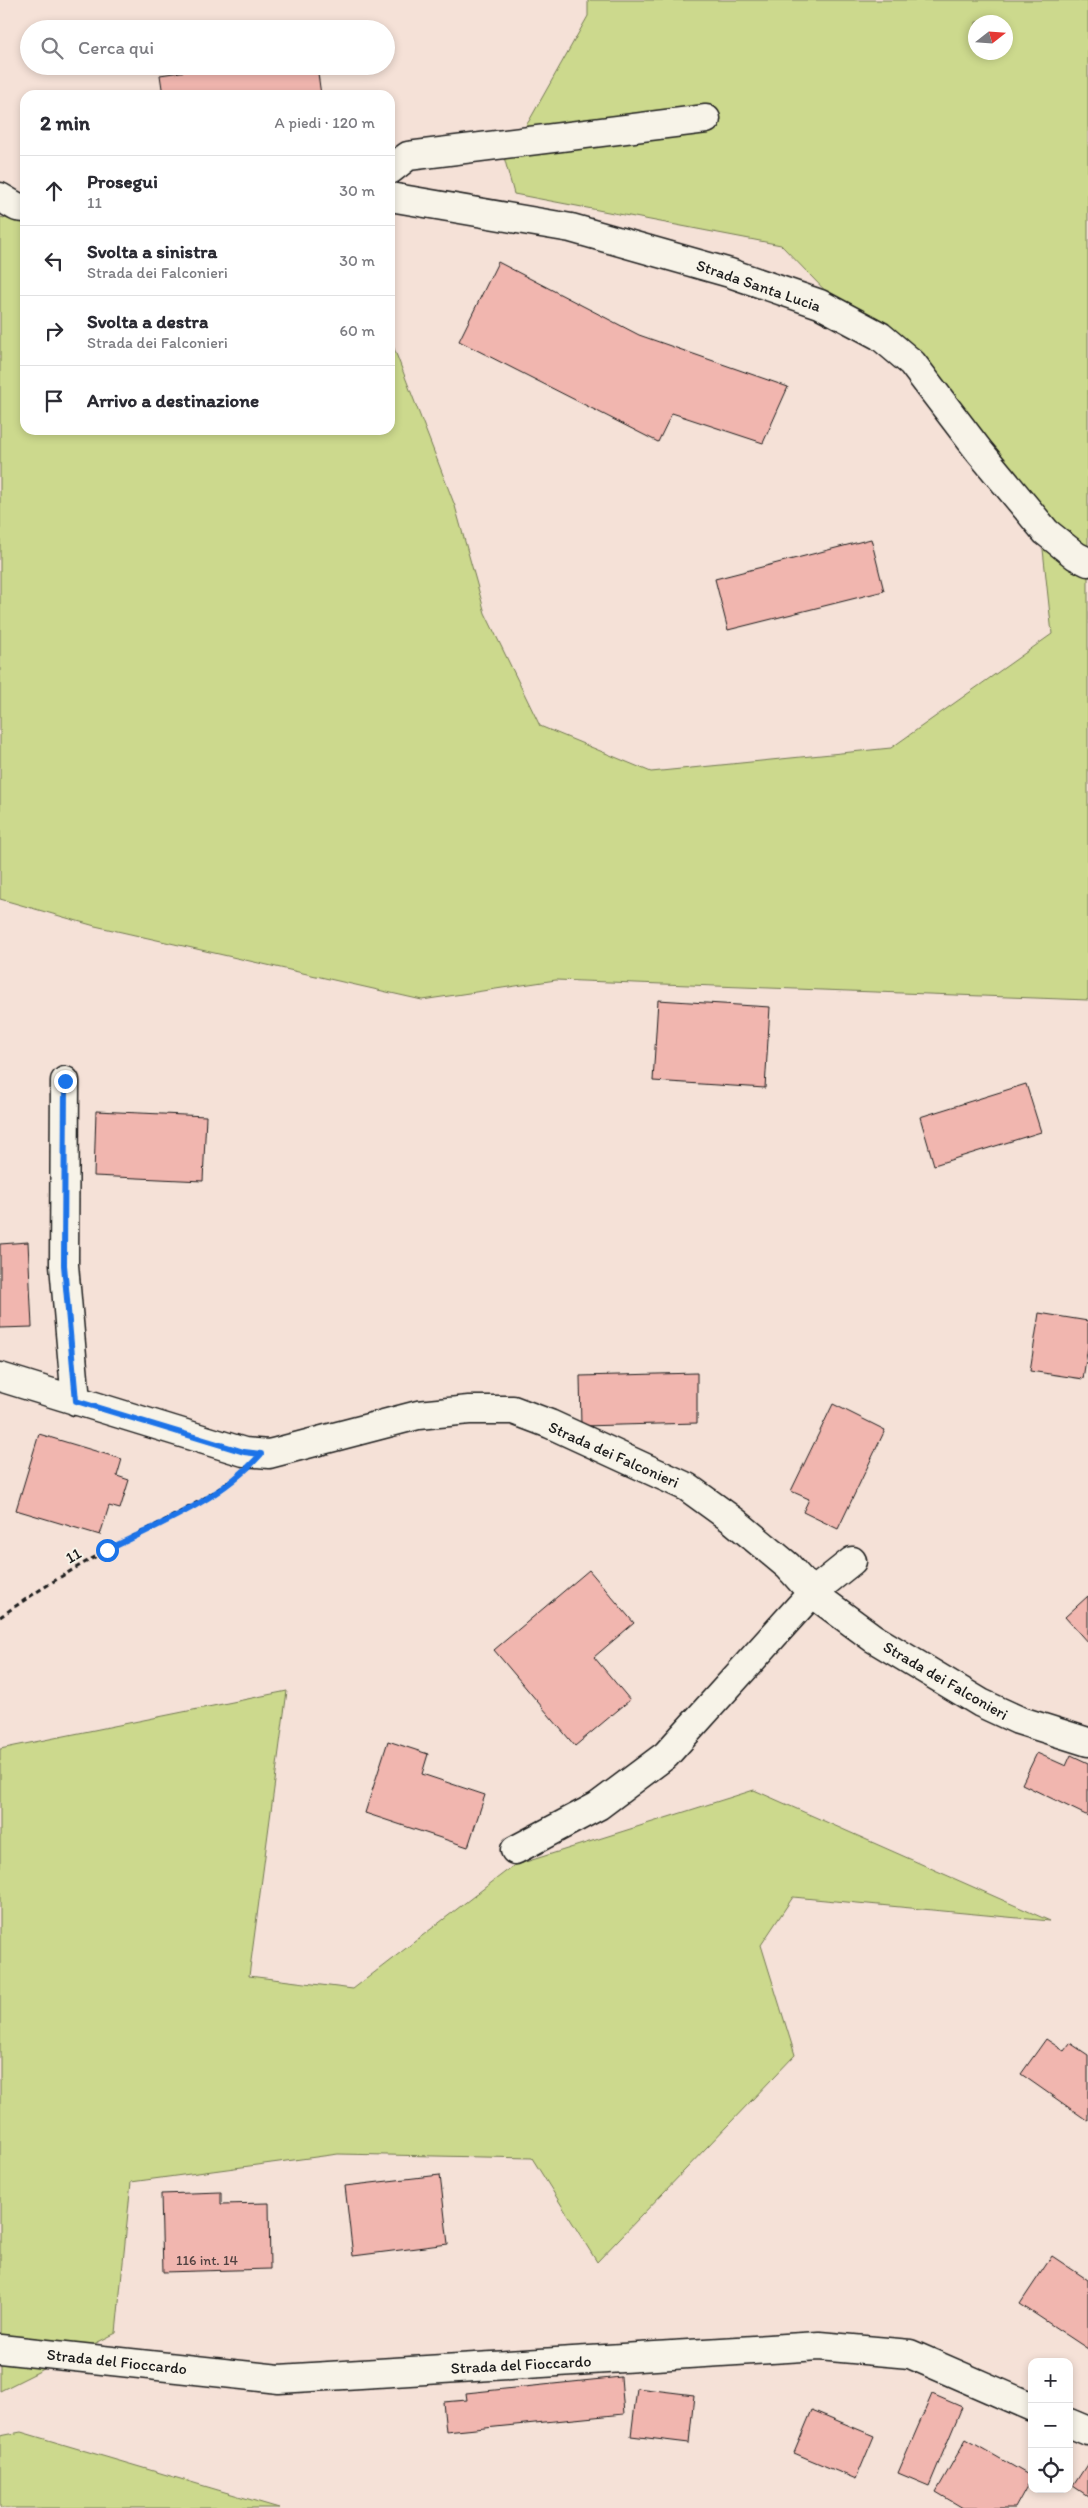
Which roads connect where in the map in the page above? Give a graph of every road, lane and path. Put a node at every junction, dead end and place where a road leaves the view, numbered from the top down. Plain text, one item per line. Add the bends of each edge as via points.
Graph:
1 (706, 119) dead end
2 (395, 166) edge
3 (0, 197) edge
4 (395, 198) edge
5 (20, 207) edge
6 (1088, 562) edge
7 (65, 1081) dead end
8 (0, 1377) edge
9 (76, 1401) junction
10 (261, 1454) junction
11 (852, 1561) dead end
12 (812, 1593) junction
13 (0, 1617) edge
14 (1088, 1742) edge
15 (515, 1850) dead end
16 (0, 2349) edge
17 (1028, 2405) edge
18 (1073, 2425) edge
19 (1088, 2431) edge

1 - 2 street via 408,156
3 - 5 street
4 - 6 street, Strada Santa Lucia via 572,228 730,273 820,304 880,336 912,363 1046,532
7 - 9 street via 64,1265
8 - 9 street, Strada dei Falconieri
9 - 10 street, Strada dei Falconieri via 244,1452
10 - 12 street, Strada dei Falconieri via 418,1415 512,1410 688,1487 788,1566
10 - 13 path, 11 via 247,1469 218,1490 74,1569
11 - 12 street
12 - 14 street, Strada dei Falconieri via 873,1638 981,1703 1018,1720
12 - 15 street via 666,1755 598,1806
16 - 17 street, Strada del Fioccardo via 279,2379 819,2346 910,2354
18 - 19 street

